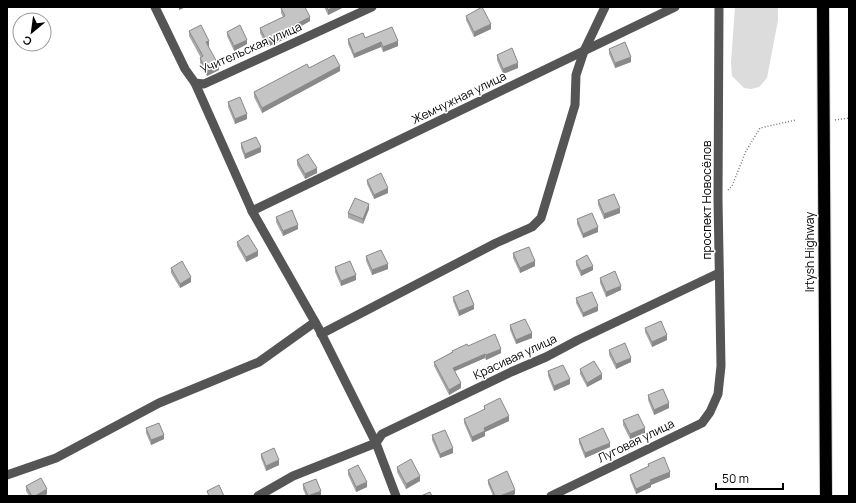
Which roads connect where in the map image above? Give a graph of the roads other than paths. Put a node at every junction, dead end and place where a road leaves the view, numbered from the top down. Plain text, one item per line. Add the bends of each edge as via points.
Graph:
1 (155, 7) edge
2 (372, 7) edge
3 (605, 7) edge
4 (675, 7) edge
5 (719, 7) edge
6 (823, 7) edge
7 (584, 51) junction
8 (196, 83) junction
9 (252, 211) junction
10 (719, 273) junction
11 (315, 322) junction
12 (321, 334) junction
13 (718, 394) joint
14 (376, 444) junction
15 (7, 475) edge
16 (258, 496) edge
17 (396, 496) edge
18 (551, 496) edge
19 (826, 496) edge

1 - 8 street, Учительская улица via 185,69
2 - 8 street, Учительская улица via 204,84
3 - 7 street
4 - 7 street, Жемчужная улица
5 - 10 street, проспект Новосёлов
6 - 19 highway, Irtysh Highway
7 - 9 street, Жемчужная улица
7 - 12 street via 576,75 575,105 541,218 532,227 496,243
8 - 9 street
9 - 11 street
10 - 13 street, проспект Новосёлов via 721,366
10 - 14 street, Красивая улица via 382,434
11 - 12 street
11 - 15 street via 258,362 159,403 56,458
12 - 14 street
13 - 18 street, Луговая улица via 702,423
14 - 16 street via 293,476
14 - 17 street

